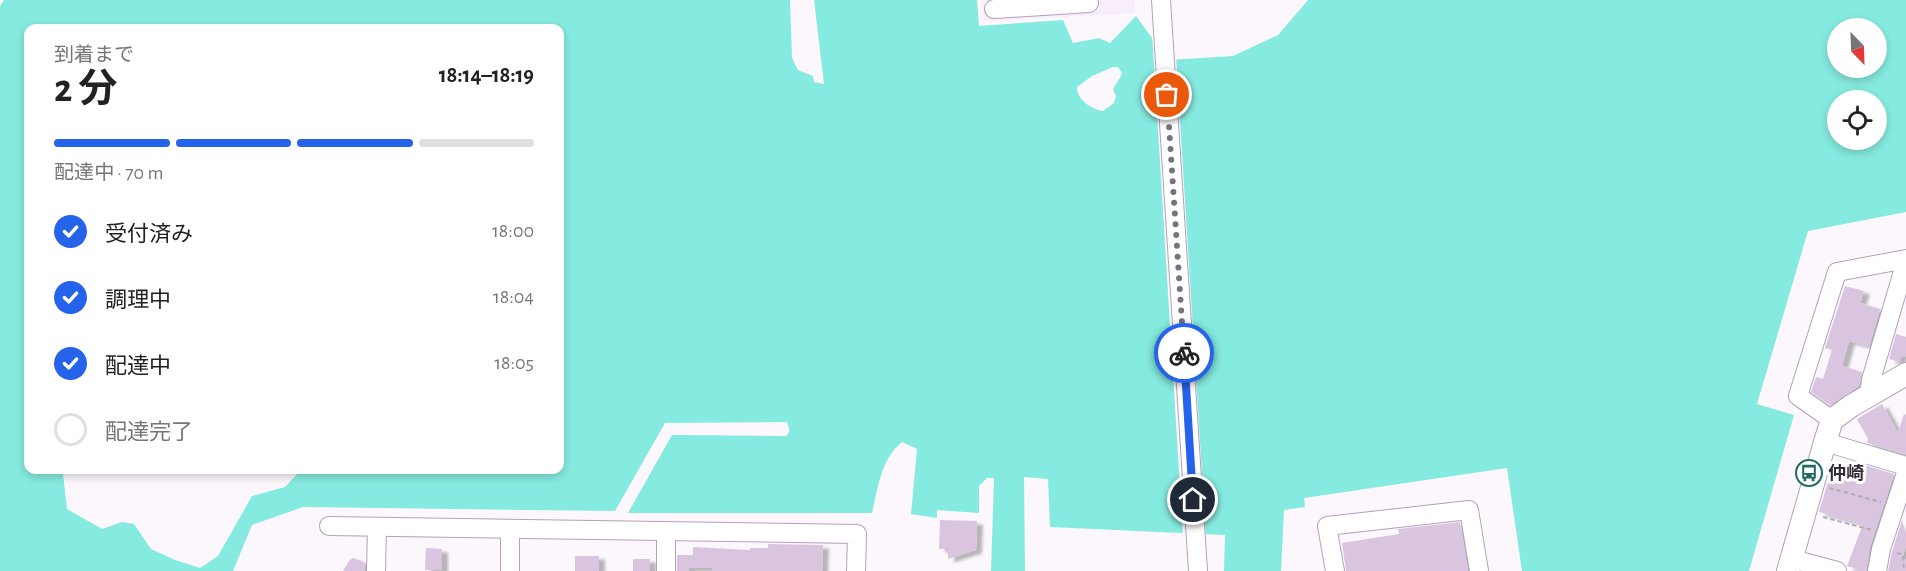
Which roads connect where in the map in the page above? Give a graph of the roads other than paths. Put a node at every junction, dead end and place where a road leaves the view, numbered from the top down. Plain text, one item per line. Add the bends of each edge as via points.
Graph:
1 (1088, 0) edge
2 (1161, 0) edge
3 (994, 9) dead end
4 (1906, 260) edge
5 (1906, 374) edge
6 (1869, 396) junction
7 (1832, 420) junction
8 (1824, 442) junction
9 (1906, 466) edge
10 (1906, 473) edge
11 (328, 526) dead end
12 (377, 527) junction
13 (510, 530) junction
14 (666, 531) junction
15 (1790, 565) edge
16 (376, 571) edge
17 (510, 571) edge
18 (666, 571) edge
19 (856, 571) edge
20 (1198, 571) edge
21 (1335, 571) edge
22 (1479, 571) edge
23 (1837, 571) edge
24 (1877, 571) edge

1 - 3 street via 1089,3
2 - 20 street
4 - 6 street
4 - 7 street via 1837,272 1798,396
5 - 6 main road
6 - 7 main road
7 - 8 main road
8 - 9 street
8 - 15 main road
10 - 24 street
11 - 12 street
12 - 13 street
12 - 16 street
13 - 14 street
13 - 17 street
14 - 18 street
14 - 19 street via 857,534
15 - 23 street
21 - 22 street via 1328,526 1469,510

